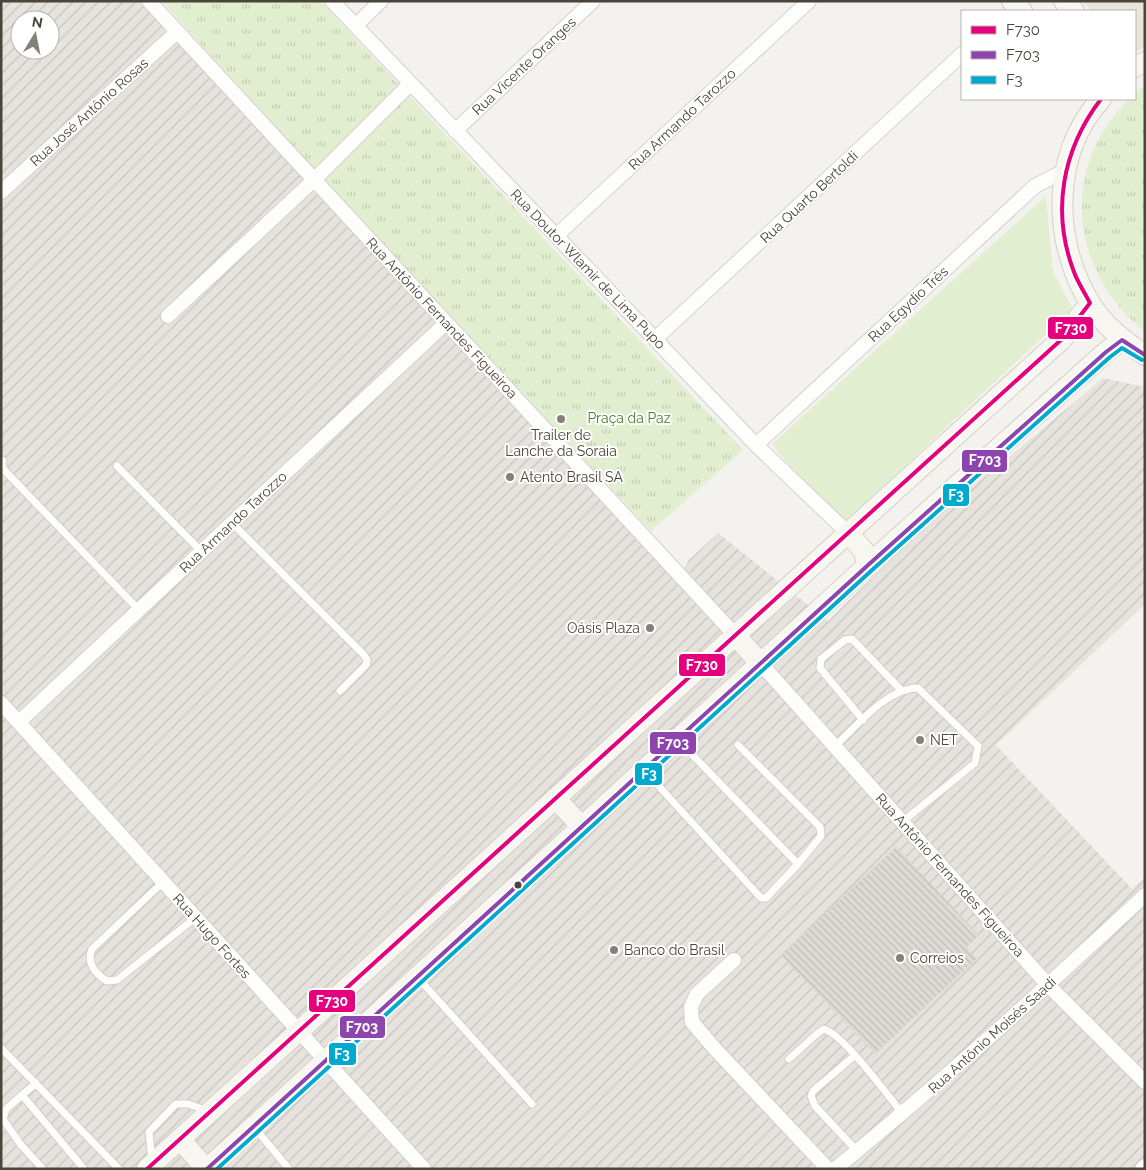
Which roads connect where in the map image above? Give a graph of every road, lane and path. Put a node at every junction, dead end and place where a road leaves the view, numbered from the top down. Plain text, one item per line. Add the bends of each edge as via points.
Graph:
1 (149, 1) edge
2 (332, 1) edge
3 (381, 1) edge
4 (594, 1) edge
5 (809, 1) edge
6 (1064, 1) edge
7 (1073, 10) edge
8 (356, 25) junction
9 (177, 32) junction
10 (961, 55) edge
11 (410, 84) junction
12 (1098, 100) edge
13 (455, 131) junction
14 (1066, 170) junction
15 (315, 178) junction
16 (1, 192) edge
17 (556, 236) junction
18 (1090, 303) junction
19 (168, 316) dead end
20 (446, 323) junction
21 (655, 339) junction
22 (1122, 340) junction
23 (1145, 355) edge
24 (756, 445) junction
25 (3, 460) dead end
26 (118, 466) dead end
27 (232, 523) junction
28 (848, 533) junction
29 (202, 552) junction
30 (867, 566) junction
31 (139, 610) junction
32 (735, 635) junction
33 (761, 664) junction
34 (340, 691) dead end
35 (902, 691) junction
36 (1, 703) edge
37 (863, 720) junction
38 (20, 721) junction
39 (677, 740) junction
40 (738, 745) dead end
41 (835, 746) junction
42 (644, 770) junction
43 (555, 798) junction
44 (902, 822) junction
45 (582, 827) junction
46 (798, 864) junction
47 (163, 882) junction
48 (1145, 895) edge
49 (195, 918) junction
50 (734, 960) dead end
51 (418, 977) junction
52 (1048, 985) junction
53 (299, 1032) junction
54 (1, 1048) edge
55 (854, 1056) junction
56 (789, 1059) dead end
57 (325, 1060) junction
58 (36, 1082) junction
59 (1145, 1082) edge
60 (22, 1095) junction
61 (532, 1104) dead end
62 (210, 1112) junction
63 (903, 1114) junction
64 (254, 1127) junction
65 (180, 1139) junction
66 (856, 1151) junction
67 (150, 1166) edge
68 (43, 1169) edge
69 (84, 1169) edge
70 (119, 1169) edge
71 (207, 1169) edge
72 (289, 1169) edge
73 (424, 1169) edge
74 (828, 1169) edge
75 (835, 1169) edge

1 - 9 street, Rua Antônio Fernandes Figueiroa
2 - 8 street, Rua Doutor Wlamir de Lima Pupo
3 - 8 street
4 - 13 street, Rua Vicente Oranges
5 - 17 street, Rua Armando Tarozzo
6 - 7 main road
8 - 11 street, Rua Doutor Wlamir de Lima Pupo
9 - 15 street, Rua Antônio Fernandes Figueiroa
9 - 16 street, Rua José Antônio Rosas
10 - 21 street, Rua Quarto Bertoldi
11 - 13 street, Rua Doutor Wlamir de Lima Pupo
11 - 15 street
12 - 14 main road via 1073,146
13 - 17 street, Rua Doutor Wlamir de Lima Pupo
14 - 18 main road via 1061,204 1064,239 1074,272
14 - 24 street, Rua Egydio Três via 1035,186
15 - 19 street
15 - 20 street, Rua Antônio Fernandes Figueiroa
17 - 21 street, Rua Doutor Wlamir de Lima Pupo
18 - 22 main road
18 - 28 main road via 1062,339
20 - 27 street, Rua Armando Tarozzo
20 - 32 street, Rua Antônio Fernandes Figueiroa
21 - 24 street, Rua Doutor Wlamir de Lima Pupo
22 - 23 main road
22 - 30 main road
24 - 28 street, Rua Doutor Wlamir de Lima Pupo
25 - 31 lane via 1,463 5,471
26 - 29 lane
27 - 29 street, Rua Armando Tarozzo
27 - 34 lane via 364,655 366,665
28 - 30 main road via 864,551
28 - 32 main road
29 - 31 street, Rua Armando Tarozzo
30 - 33 main road
31 - 38 street, Rua Armando Tarozzo
32 - 33 main road
32 - 43 main road
33 - 39 main road
33 - 41 street, Rua Antônio Fernandes Figueiroa
35 - 37 lane via 890,695
35 - 37 lane via 852,639 844,640 821,659 820,668
35 - 44 lane via 918,688 978,746 975,763
36 - 38 street, Rua Hugo Fortes
37 - 41 lane
38 - 47 street, Rua Hugo Fortes
39 - 42 main road
39 - 46 lane
40 - 46 lane via 820,828 822,836
41 - 44 street, Rua Antônio Fernandes Figueiroa
42 - 45 main road
42 - 46 lane via 761,898 766,898
43 - 45 main road
43 - 53 main road
44 - 52 street, Rua Antônio Fernandes Figueiroa
45 - 51 main road
47 - 49 street, Rua Hugo Fortes
47 - 49 lane via 92,948 89,956 91,966 101,978 117,980
48 - 52 street, Rua Antônio Moisés Saadi
49 - 53 street, Rua Hugo Fortes
50 - 74 street via 696,994 691,1007 692,1022
51 - 57 main road
51 - 61 lane
52 - 59 street, Rua Antônio Fernandes Figueiroa
52 - 63 street, Rua Antônio Moisés Saadi
53 - 57 street, Rua Hugo Fortes
53 - 62 main road
54 - 58 lane
55 - 56 lane via 830,1031 824,1029
55 - 63 lane
55 - 66 lane via 811,1096 814,1106
57 - 64 main road
57 - 73 street, Rua Hugo Fortes
58 - 60 lane
58 - 70 lane
60 - 68 lane via 6,1109 3,1119
60 - 69 lane
62 - 65 main road
62 - 67 lane via 188,1104 176,1104 149,1132
63 - 66 street, Rua Antônio Moisés Saadi
64 - 71 main road
64 - 72 lane
65 - 67 main road
65 - 71 main road
66 - 75 street, Rua Antônio Moisés Saadi

